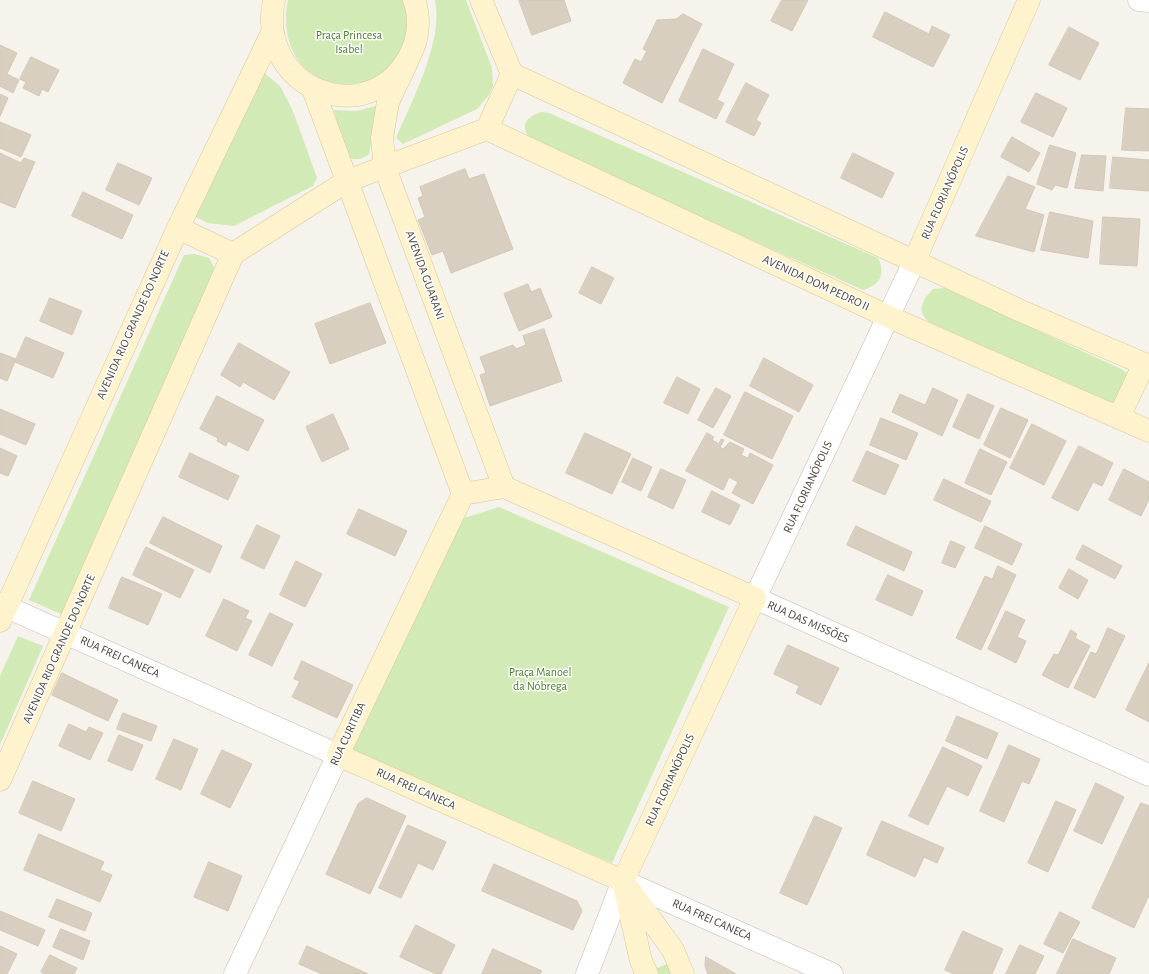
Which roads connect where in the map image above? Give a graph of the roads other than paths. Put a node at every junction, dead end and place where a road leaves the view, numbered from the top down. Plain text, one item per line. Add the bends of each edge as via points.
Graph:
1 (274, 0) edge
2 (414, 0) edge
3 (481, 0) edge
4 (1029, 0) edge
5 (1138, 0) edge
6 (1149, 1) edge
7 (272, 33) junction
8 (407, 62) junction
9 (512, 74) junction
10 (313, 89) junction
11 (487, 129) junction
12 (385, 168) junction
13 (347, 181) junction
14 (178, 228) junction
15 (233, 254) junction
16 (914, 262) junction
17 (889, 317) junction
18 (1148, 363) edge
19 (1119, 417) junction
20 (1149, 430) edge
21 (504, 487) junction
22 (463, 494) junction
23 (755, 598) junction
24 (2, 611) edge
25 (67, 633) junction
26 (338, 754) junction
27 (1149, 775) edge
28 (0, 780) edge
29 (623, 880) junction
30 (235, 974) edge
31 (587, 974) edge
32 (647, 974) edge
33 (683, 974) edge
34 (832, 974) edge

1 - 7 street via 270,16
2 - 8 street, AVENIDA GUARANI via 418,25 415,44
3 - 9 street
4 - 16 street, RUA FLORIANÓPOLIS
5 - 6 street
7 - 10 street via 279,55 293,75
7 - 14 street, AVENIDA RIO GRANDE DO NORTE
8 - 10 street via 393,78 375,89 362,93 333,95
8 - 12 street, AVENIDA GUARANI via 388,102 382,138
9 - 11 street
9 - 16 street
10 - 13 street
11 - 12 street
11 - 17 street, AVENIDA DOM PEDRO II
12 - 13 street
12 - 21 street, AVENIDA GUARANI
13 - 15 street
13 - 22 street
14 - 15 street
14 - 24 street, AVENIDA RIO GRANDE DO NORTE
15 - 25 street, AVENIDA RIO GRANDE DO NORTE
16 - 17 street, RUA FLORIANÓPOLIS
16 - 18 street via 1021,311
17 - 19 street, AVENIDA DOM PEDRO II
17 - 23 street, RUA FLORIANÓPOLIS
18 - 19 street
19 - 20 street, AVENIDA DOM PEDRO II
21 - 22 street
21 - 23 street, RUA DAS MISSÕES
22 - 26 street, RUA CURITIBA
23 - 27 street, RUA DAS MISSÕES
23 - 29 street, RUA FLORIANÓPOLIS
24 - 25 street, RUA FREI CANECA
25 - 26 street, RUA FREI CANECA
25 - 28 street, AVENIDA RIO GRANDE DO NORTE
26 - 29 street, RUA FREI CANECA
26 - 30 street, RUA CURITIBA
29 - 31 street, RUA FLORIANÓPOLIS
29 - 32 street
29 - 33 street via 673,950
29 - 34 street, RUA FREI CANECA

